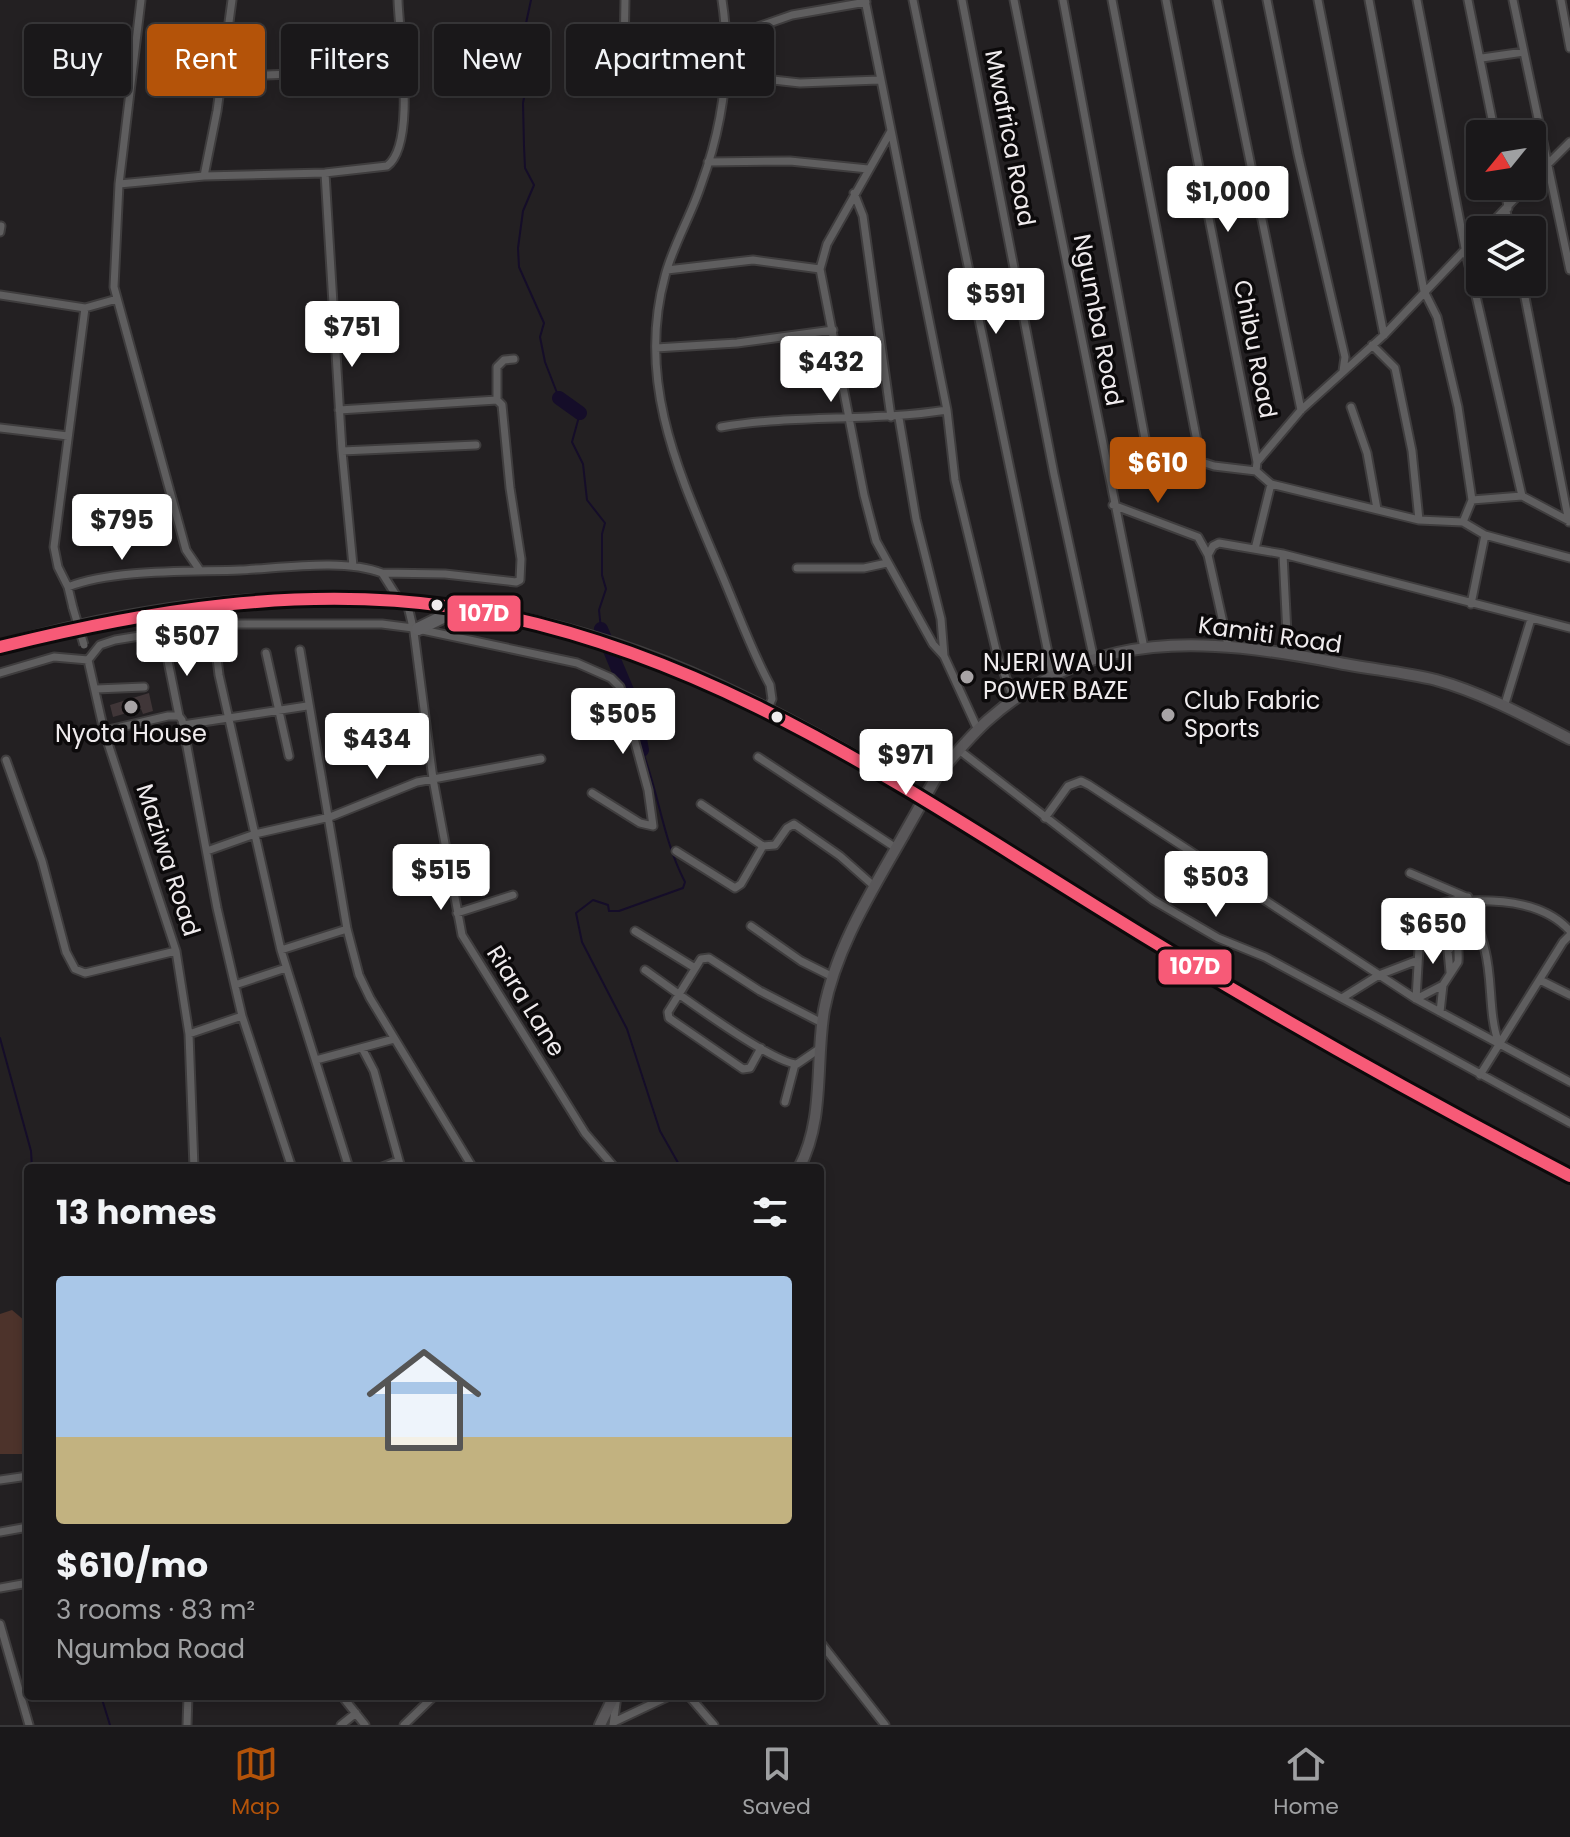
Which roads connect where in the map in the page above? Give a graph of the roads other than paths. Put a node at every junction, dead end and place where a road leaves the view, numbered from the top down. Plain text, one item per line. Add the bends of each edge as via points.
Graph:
1 (141, 0) edge
2 (232, 0) edge
3 (398, 0) edge
4 (625, 0) edge
5 (722, 0) edge
6 (913, 0) edge
7 (962, 0) edge
8 (1014, 0) edge
9 (1063, 0) edge
10 (1112, 0) edge
11 (1166, 0) edge
12 (1217, 0) edge
13 (1267, 0) edge
14 (1318, 0) edge
15 (1369, 0) edge
16 (1417, 0) edge
17 (1468, 0) edge
18 (1513, 0) edge
19 (1561, 0) edge
20 (865, 1) edge
21 (229, 24) edge
22 (625, 24) edge
23 (725, 24) edge
24 (766, 24) edge
25 (1570, 48) edge
26 (1524, 52) junction
27 (1482, 58) junction
28 (774, 80) edge
29 (879, 80) junction
30 (219, 96) edge
31 (723, 96) edge
32 (1493, 120) edge
33 (891, 131) junction
34 (1570, 142) edge
35 (708, 162) junction
36 (1548, 162) junction
37 (1546, 164) edge
38 (868, 169) junction
39 (325, 173) junction
40 (204, 176) junction
41 (119, 184) junction
42 (854, 193) junction
43 (1506, 200) edge
44 (1515, 200) edge
45 (1507, 210) junction
46 (1500, 216) edge
47 (1508, 216) edge
48 (1, 226) edge
49 (0, 232) edge
50 (1465, 248) junction
51 (820, 269) junction
52 (667, 270) junction
53 (1570, 270) edge
54 (1424, 291) junction
55 (0, 295) edge
56 (1525, 296) edge
57 (117, 299) junction
58 (85, 308) junction
59 (833, 330) junction
60 (1384, 335) junction
61 (1372, 345) junction
62 (656, 348) junction
63 (514, 359) dead end
64 (1343, 371) junction
65 (497, 400) junction
66 (1351, 407) dead end
67 (339, 410) junction
68 (947, 410) junction
69 (1301, 410) junction
70 (895, 418) junction
71 (851, 419) junction
72 (721, 427) dead end
73 (0, 428) edge
74 (68, 436) junction
75 (476, 445) dead end
76 (342, 451) junction
77 (1201, 462) junction
78 (1256, 466) junction
79 (1271, 484) junction
80 (1522, 496) junction
81 (1472, 500) junction
82 (1113, 505) junction
83 (1377, 509) junction
84 (1568, 509) edge
85 (1419, 520) junction
86 (1463, 522) junction
87 (1569, 523) edge
88 (1485, 535) junction
89 (1255, 549) junction
90 (1283, 554) junction
91 (1208, 555) junction
92 (1570, 558) edge
93 (887, 563) junction
94 (353, 566) junction
95 (797, 568) dead end
96 (199, 569) junction
97 (385, 577) junction
98 (68, 587) junction
99 (382, 599) junction
100 (403, 600) junction
101 (1471, 604) junction
102 (459, 609) junction
103 (1531, 619) junction
104 (213, 624) junction
105 (1570, 628) edge
106 (415, 629) junction
107 (1228, 645) junction
108 (165, 646) dead end
109 (0, 647) edge
110 (1144, 648) junction
111 (300, 650) dead end
112 (266, 653) dead end
113 (1288, 654) junction
114 (944, 656) junction
115 (88, 660) junction
116 (1094, 660) junction
117 (0, 673) edge
118 (1053, 677) junction
119 (144, 687) dead end
120 (96, 689) junction
121 (1014, 700) junction
122 (307, 706) junction
123 (1504, 707) junction
124 (279, 710) junction
125 (767, 711) junction
126 (179, 716) junction
127 (229, 718) junction
128 (183, 725) junction
129 (978, 730) junction
130 (104, 731) junction
131 (1570, 739) edge
132 (959, 750) junction
133 (289, 756) dead end
134 (758, 757) dead end
135 (541, 759) dead end
136 (6, 760) dead end
137 (433, 779) junction
138 (592, 793) dead end
139 (701, 804) dead end
140 (330, 817) junction
141 (1045, 818) junction
142 (255, 834) junction
143 (763, 846) junction
144 (896, 848) junction
145 (207, 851) junction
146 (676, 851) dead end
147 (1410, 873) dead end
148 (875, 887) junction
149 (513, 895) dead end
150 (1468, 899) junction
151 (457, 913) junction
152 (751, 926) dead end
153 (347, 929) junction
154 (635, 931) dead end
155 (1570, 933) edge
156 (281, 950) junction
157 (176, 951) junction
158 (1418, 960) junction
159 (286, 968) junction
160 (695, 968) junction
161 (645, 970) dead end
162 (1379, 975) junction
163 (833, 977) junction
164 (1540, 980) junction
165 (235, 985) junction
166 (1443, 985) junction
167 (679, 994) junction
168 (1570, 995) edge
169 (1342, 998) junction
170 (1416, 999) junction
171 (1440, 1012) junction
172 (242, 1016) junction
173 (822, 1023) junction
174 (189, 1034) junction
175 (394, 1039) junction
176 (1499, 1044) junction
177 (362, 1048) junction
178 (761, 1048) junction
179 (819, 1049) junction
180 (316, 1060) junction
181 (795, 1064) junction
182 (1480, 1075) junction
183 (1570, 1082) edge
184 (785, 1102) dead end
185 (1570, 1123) edge
186 (194, 1164) edge
187 (291, 1164) edge
188 (348, 1164) edge
189 (400, 1164) edge
190 (471, 1164) edge
191 (612, 1164) edge
192 (801, 1164) edge
193 (1570, 1176) edge
194 (24, 1477) edge
195 (0, 1480) edge
196 (24, 1528) edge
197 (0, 1532) edge
198 (24, 1584) edge
199 (0, 1588) edge
200 (0, 1624) edge
201 (824, 1647) edge
202 (188, 1700) edge
203 (345, 1700) edge
204 (430, 1700) edge
205 (614, 1700) edge
206 (616, 1700) edge
207 (661, 1700) edge
208 (692, 1700) edge
209 (356, 1713) junction
210 (614, 1724) edge
211 (29, 1725) edge
212 (187, 1725) edge
213 (341, 1725) edge
214 (365, 1725) edge
215 (404, 1725) edge
216 (600, 1725) edge
217 (714, 1725) edge
218 (885, 1725) edge

1 - 41 street
2 - 21 street
3 - 39 street via 404,123 400,150 387,166
4 - 22 street
5 - 23 street
6 - 118 street
7 - 116 street, Mwafrica Road
8 - 82 street, Ngumba Road
9 - 77 street via 1146,444
10 - 77 street
11 - 78 street, Chibu Road
12 - 69 street
13 - 64 street via 1345,357
14 - 60 street
15 - 54 street
16 - 50 street
17 - 27 street
18 - 26 street
19 - 25 street
20 - 24 street
20 - 29 street
26 - 27 street
26 - 36 street
27 - 32 street
28 - 29 street
29 - 33 street
30 - 40 street
31 - 35 street
33 - 38 street
33 - 68 street
34 - 36 street
35 - 38 street via 790,161
35 - 52 street
36 - 37 street
36 - 53 street
38 - 42 street
39 - 40 street
39 - 67 street
40 - 41 street
41 - 57 street via 113,277
42 - 51 street
42 - 70 street via 863,216
43 - 45 street
44 - 45 street
45 - 46 street
45 - 47 street
48 - 49 street
50 - 54 street
50 - 80 street
51 - 52 street via 753,260
51 - 59 street
52 - 62 street
54 - 60 street
54 - 81 street via 1437,317 1458,407
55 - 58 street
56 - 84 street
57 - 58 street
57 - 96 street via 186,550
58 - 74 street, Maziwa Road
59 - 62 street
59 - 71 street
60 - 61 street
61 - 64 street
61 - 85 street via 1395,368
62 - 125 street via 666,435 770,685
63 - 65 street via 497,367
64 - 69 street
65 - 67 street
65 - 97 street via 502,405 520,580 445,574
66 - 83 street via 1367,453
67 - 76 street
68 - 70 street
68 - 121 street via 955,480 997,654
69 - 78 street
70 - 71 street
70 - 114 street via 941,619
71 - 72 street
71 - 93 street via 864,495
73 - 74 street
74 - 98 street, Maziwa Road via 54,547
75 - 76 street
76 - 94 street
77 - 78 street
78 - 79 street
79 - 83 street
79 - 89 street
80 - 81 street
80 - 87 street
81 - 86 street
82 - 91 street via 1195,535
82 - 110 street, Ngumba Road
83 - 85 street
84 - 87 street
85 - 86 street
86 - 88 street
88 - 92 street
88 - 101 street
89 - 90 street
89 - 91 street via 1219,543
90 - 101 street
90 - 113 street
91 - 107 street
93 - 95 street
93 - 114 street
94 - 96 street
94 - 97 street
96 - 98 street
97 - 99 street
97 - 100 street, Riara Lane
98 - 115 street, Maziwa Road, bridge
99 - 100 main road
99 - 109 main road via 200,604 102,620
100 - 102 main road
100 - 106 street, Riara Lane
101 - 103 street
102 - 106 main road
102 - 125 main road via 592,636 694,675
103 - 105 street
103 - 123 street
104 - 106 street via 382,624
104 - 115 street via 115,640 100,645
104 - 127 street
106 - 137 street, Riara Lane
106 - 138 street via 577,663 617,682 642,765 653,826
107 - 110 main road, Kamiti Road
107 - 113 main road, Kamiti Road
108 - 126 street
110 - 116 main road, Kamiti Road
111 - 122 street
112 - 124 street
113 - 123 main road, Kamiti Road via 1436,680
114 - 129 street
115 - 117 street via 54,657
115 - 120 street, Maziwa Road
116 - 118 main road, Kamiti Road
118 - 121 main road, Kamiti Road
119 - 120 street
120 - 130 street, Maziwa Road
121 - 129 main road, Kamiti Road
122 - 124 street
122 - 140 street
123 - 131 main road, Kamiti Road
124 - 127 street
124 - 133 street
125 - 193 main road via 867,766 1214,979
126 - 128 street
126 - 130 street
127 - 128 street
127 - 142 street
128 - 145 street
129 - 132 main road, Kamiti Road
130 - 157 street, Maziwa Road
132 - 141 street
132 - 144 main road, Kamiti Road, bridge via 938,774
134 - 144 street
135 - 137 street
136 - 157 street via 75,969 85,973
137 - 140 street
137 - 151 street, Riara Lane
139 - 143 street
140 - 142 street
140 - 153 street
141 - 162 street via 1068,786 1081,781
141 - 169 street via 1153,900
142 - 145 street
142 - 156 street
143 - 146 street via 735,888
143 - 148 street via 775,845 794,824
144 - 148 main road, Kamiti Road
145 - 165 street
147 - 150 street
148 - 163 main road, Kamiti Road
149 - 151 street
150 - 155 street via 1518,903 1556,918
150 - 158 street via 1430,907 1420,931
150 - 166 street via 1457,917 1458,962
150 - 176 street via 1485,949 1492,1024
151 - 191 street, Riara Lane via 472,953 585,1133
152 - 163 street
153 - 156 street
153 - 175 street via 364,986
154 - 160 street
155 - 164 street
156 - 159 street
157 - 174 street, Maziwa Road
158 - 162 street
158 - 170 street
159 - 165 street
159 - 180 street
160 - 167 street
160 - 173 street via 709,958
161 - 167 street
162 - 169 street
162 - 170 street
163 - 173 main road, Kamiti Road
164 - 168 street
164 - 176 street
165 - 172 street
166 - 170 street
166 - 171 street
167 - 178 street
167 - 178 street via 668,1016 693,1037 743,1069 750,1068
169 - 182 street
170 - 171 street
171 - 176 street
172 - 174 street
172 - 187 street
173 - 179 main road, Kamiti Road
174 - 186 street, Maziwa Road
175 - 177 street
175 - 190 street
176 - 182 street
176 - 183 street
177 - 180 street
177 - 189 street via 374,1071
178 - 181 street
179 - 181 street
179 - 192 main road, Kamiti Road via 814,1129
180 - 188 street
181 - 184 street
182 - 185 street
194 - 195 street
196 - 197 street
198 - 199 street
200 - 211 street
201 - 218 street
202 - 212 street
203 - 209 street
204 - 215 street
205 - 216 main road
206 - 210 street
207 - 210 street
208 - 217 street
209 - 213 street
209 - 214 street

